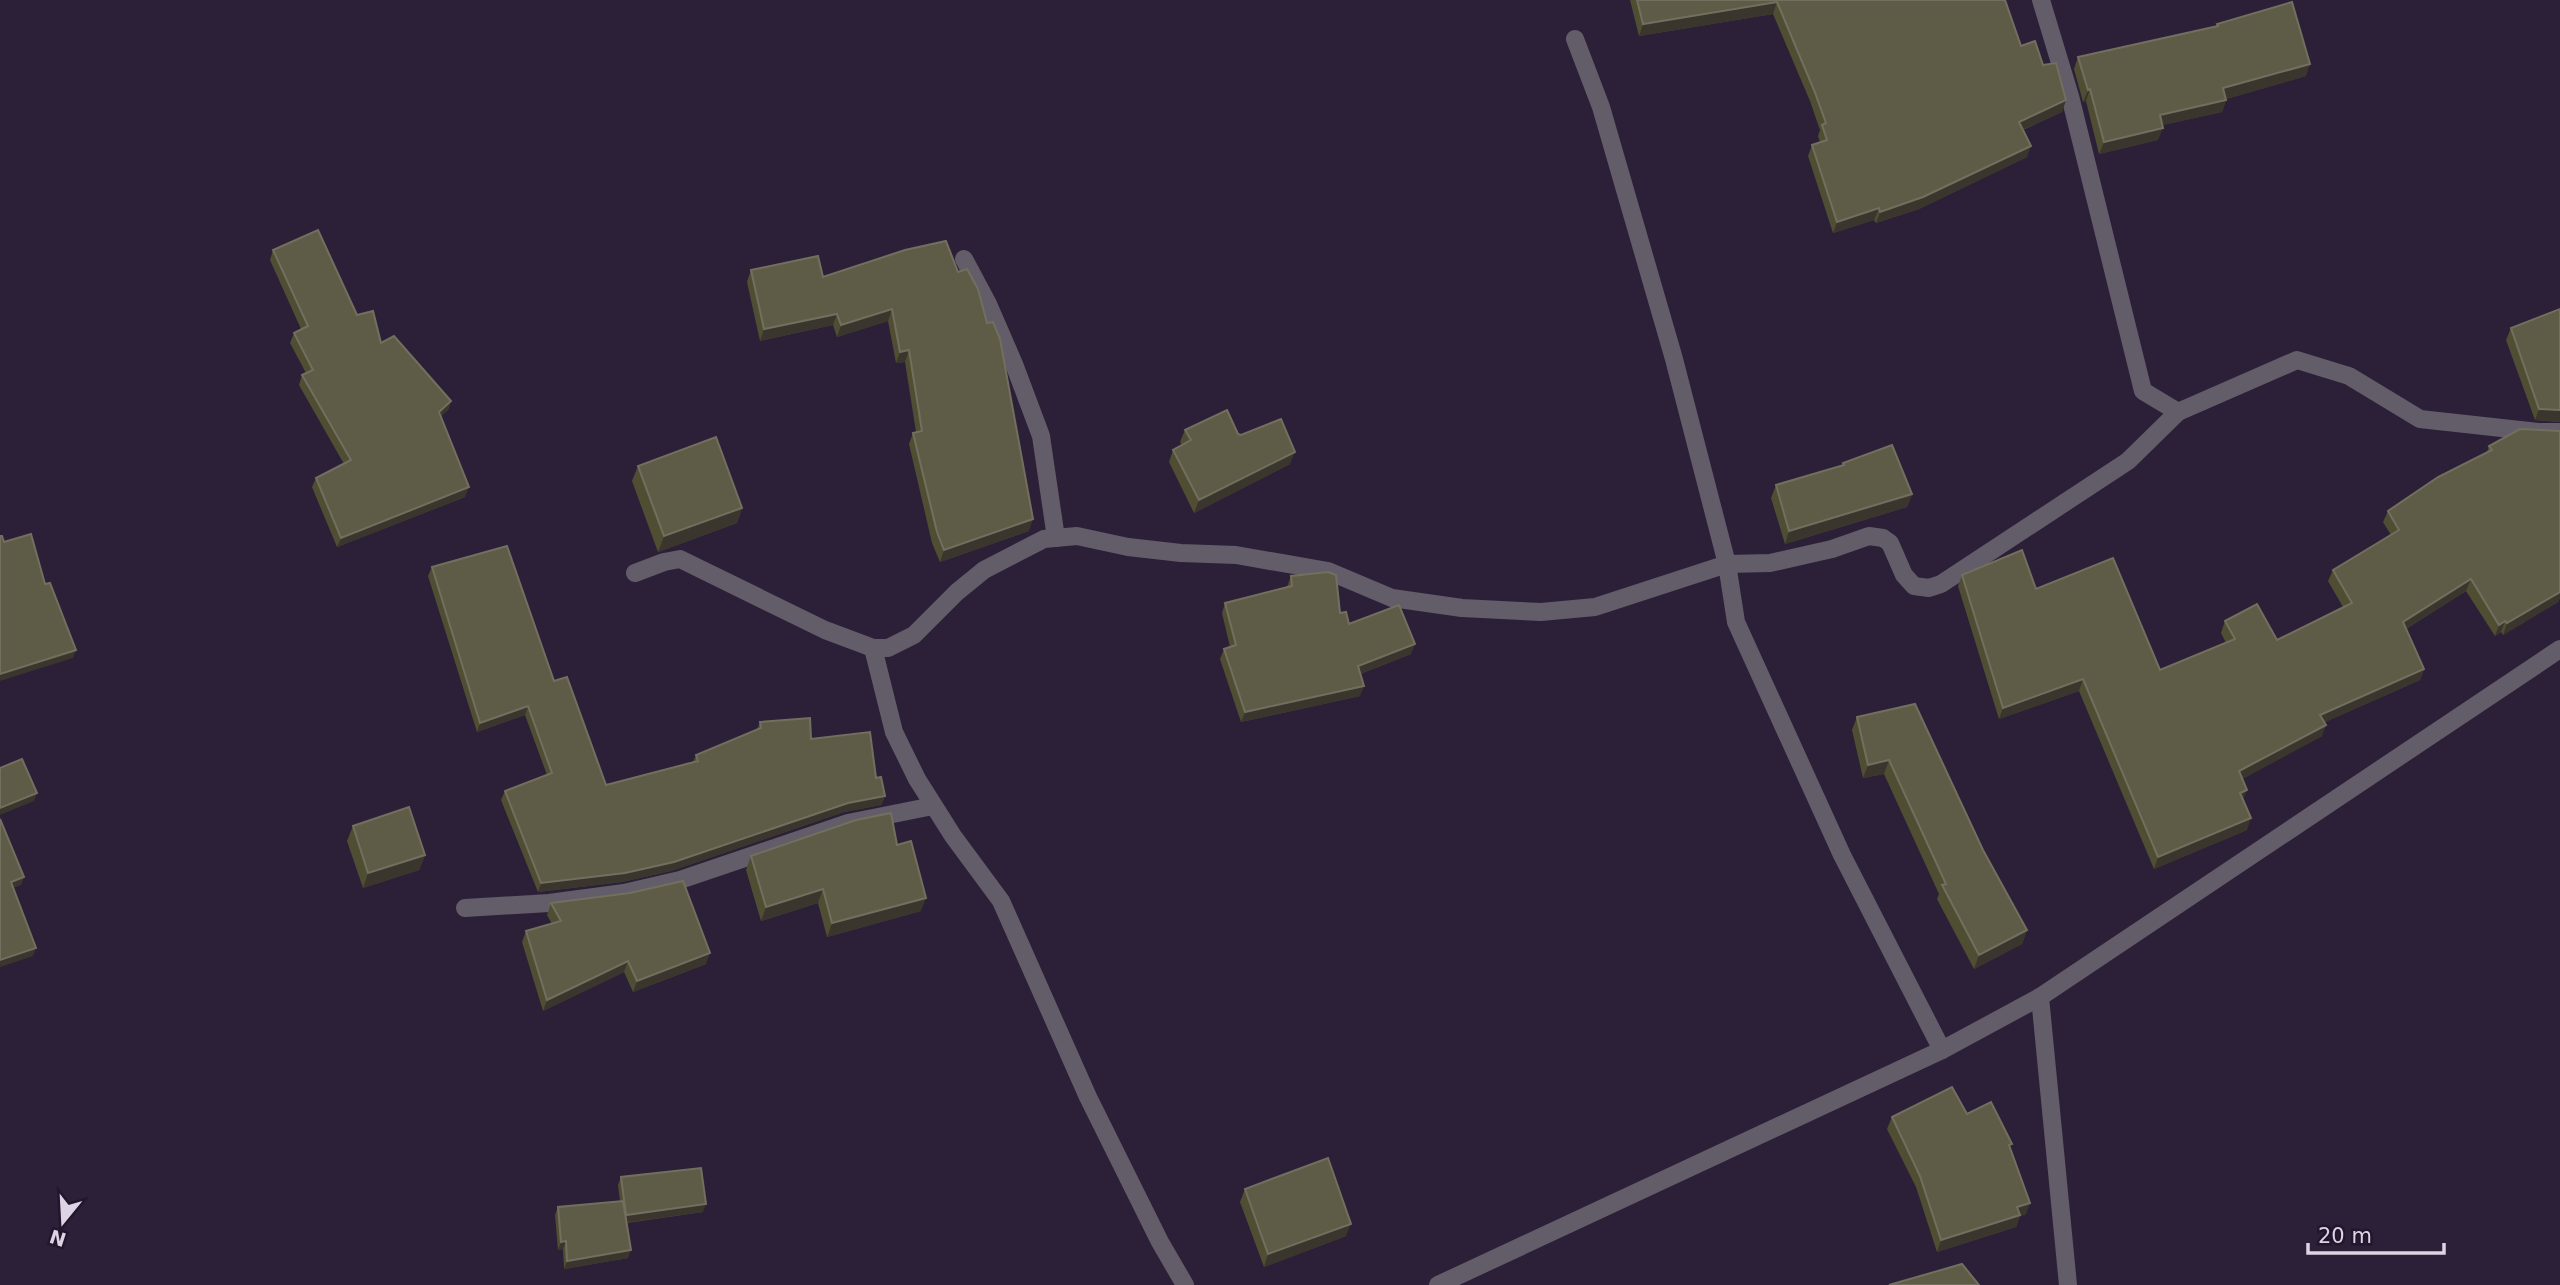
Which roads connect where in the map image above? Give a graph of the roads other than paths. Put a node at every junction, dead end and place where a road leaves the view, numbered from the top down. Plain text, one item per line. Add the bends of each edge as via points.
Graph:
1 (2041, 0) edge
2 (1575, 39) dead end
3 (964, 258) dead end
4 (2178, 412) junction
5 (2560, 432) edge
6 (1056, 538) junction
7 (1727, 564) junction
8 (635, 573) dead end
9 (873, 648) junction
10 (2560, 649) edge
11 (933, 806) junction
12 (466, 908) dead end
13 (2040, 998) junction
14 (1942, 1051) junction
15 (1185, 1285) edge
16 (1438, 1285) edge
17 (2068, 1285) edge

1 - 4 street via 2070,96 2143,391
2 - 7 street via 1601,107 1674,359
3 - 6 street via 993,316 1041,436
4 - 5 street via 2297,360 2349,376 2420,419
4 - 7 street via 2127,461 1941,584 1914,586 1890,543 1869,536 1770,562
6 - 7 street via 1077,536 1128,547 1236,555 1328,571 1392,598 1541,612 1595,607
6 - 9 street via 1044,539 984,570 914,635 888,648
7 - 14 street via 1736,622 1842,855
8 - 9 street via 680,559 825,631
9 - 11 street via 894,732
10 - 13 street
11 - 12 street via 848,822 680,880 636,890 549,903
11 - 15 street via 1001,901 1088,1097
13 - 14 street
13 - 17 street
14 - 16 street

